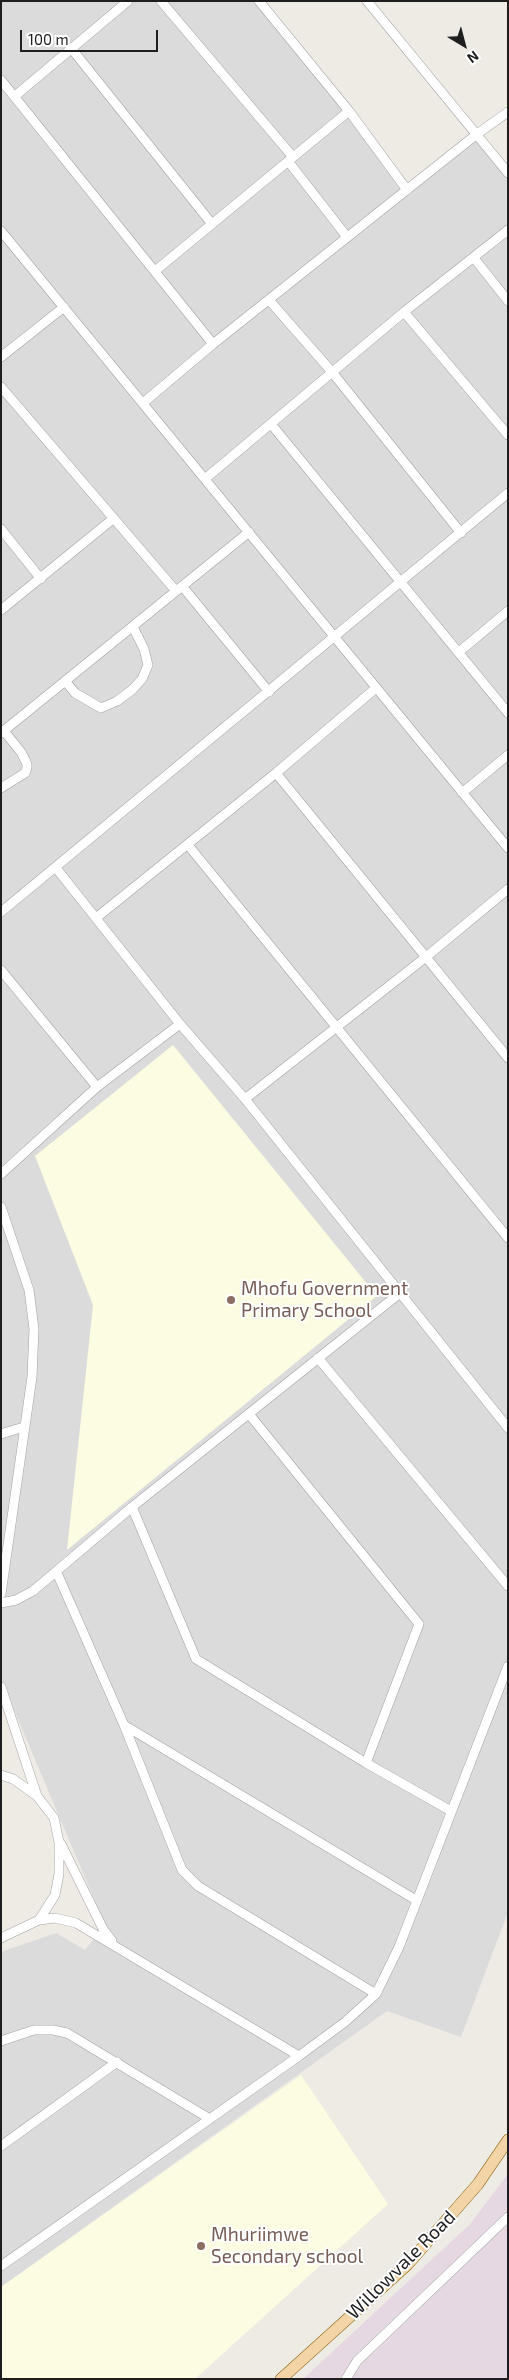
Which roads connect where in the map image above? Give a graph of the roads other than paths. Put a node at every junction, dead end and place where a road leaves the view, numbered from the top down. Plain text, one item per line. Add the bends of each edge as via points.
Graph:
1 (128, 1) edge
2 (161, 1) edge
3 (259, 1) edge
4 (368, 1) edge
5 (71, 48) junction
6 (1, 80) edge
7 (16, 96) junction
8 (348, 111) junction
9 (508, 112) edge
10 (477, 134) junction
11 (290, 159) junction
12 (508, 173) edge
13 (407, 190) junction
14 (212, 224) junction
15 (508, 230) edge
16 (1, 231) edge
17 (348, 237) junction
18 (474, 258) junction
19 (155, 270) junction
20 (269, 300) junction
21 (508, 300) edge
22 (64, 307) junction
23 (404, 312) junction
24 (213, 344) junction
25 (1, 356) edge
26 (332, 372) junction
27 (1, 387) edge
28 (143, 403) junction
29 (271, 424) junction
30 (508, 435) edge
31 (206, 478) junction
32 (508, 494) edge
33 (114, 518) junction
34 (1, 530) edge
35 (249, 532) junction
36 (461, 533) junction
37 (41, 579) junction
38 (399, 583) junction
39 (179, 589) junction
40 (1, 610) edge
41 (508, 611) edge
42 (133, 626) junction
43 (335, 638) junction
44 (459, 652) junction
45 (66, 682) junction
46 (376, 688) junction
47 (269, 692) junction
48 (508, 713) edge
49 (3, 732) edge
50 (508, 756) edge
51 (276, 773) junction
52 (1, 788) edge
53 (462, 793) junction
54 (188, 844) junction
55 (508, 848) edge
56 (56, 868) junction
57 (508, 889) edge
58 (1, 912) edge
59 (96, 918) junction
60 (426, 957) junction
61 (1, 970) edge
62 (180, 1024) junction
63 (336, 1028) junction
64 (508, 1058) edge
65 (97, 1087) junction
66 (245, 1099) junction
67 (1, 1174) edge
68 (1, 1207) edge
69 (508, 1238) edge
70 (400, 1293) junction
71 (318, 1358) junction
72 (249, 1414) junction
73 (24, 1427) junction
74 (508, 1428) edge
75 (1, 1434) edge
76 (132, 1507) junction
77 (57, 1573) junction
78 (508, 1586) edge
79 (1, 1594) edge
80 (1, 1603) edge
81 (508, 1666) edge
82 (1, 1687) edge
83 (124, 1724) junction
84 (366, 1763) junction
85 (1, 1775) edge
86 (37, 1796) junction
87 (451, 1811) junction
88 (59, 1842) junction
89 (416, 1900) junction
90 (39, 1920) junction
91 (1, 1938) edge
92 (114, 1945) junction
93 (376, 1994) junction
94 (1, 2041) edge
95 (299, 2056) junction
96 (117, 2062) junction
97 (210, 2119) junction
98 (508, 2140) edge
99 (1, 2146) edge
100 (508, 2217) edge
101 (1, 2266) edge
102 (281, 2379) edge
103 (346, 2379) edge

1 - 5 street
2 - 11 street
3 - 8 street
4 - 10 street
5 - 7 street
5 - 14 street
6 - 7 street
7 - 19 street
8 - 11 street
8 - 13 street
9 - 10 street
10 - 12 street
10 - 13 street
11 - 14 street
11 - 17 street
13 - 17 street
14 - 19 street
15 - 18 street
16 - 22 street
17 - 20 street
18 - 21 street
18 - 23 street
19 - 24 street
20 - 24 street
20 - 26 street
22 - 25 street
22 - 28 street
23 - 26 street
23 - 30 street
24 - 28 street
26 - 29 street
26 - 36 street
27 - 33 street
28 - 31 street
29 - 31 street
29 - 38 street
31 - 35 street
32 - 36 street
33 - 37 street
33 - 39 street
34 - 37 street
35 - 39 street
35 - 43 street
36 - 38 street
37 - 40 street
38 - 43 street
38 - 44 street
39 - 42 street
39 - 47 street
41 - 44 street
42 - 45 street
42 - 45 street via 148,665 132,690 101,708 75,693
43 - 46 street
43 - 47 street
44 - 48 street
45 - 49 street
46 - 51 street
46 - 53 street
47 - 56 street
49 - 52 street via 21,752 27,768 25,774
50 - 53 street
51 - 54 street
51 - 60 street
53 - 55 street
54 - 59 street
54 - 63 street
56 - 58 street
56 - 59 street
57 - 60 street
59 - 62 street
60 - 63 street
60 - 64 street
61 - 65 street
62 - 65 street
62 - 66 street
63 - 66 street
63 - 69 street
65 - 67 street
66 - 70 street
68 - 73 street via 22,1264 33,1310 32,1377
70 - 71 street
70 - 74 street
71 - 72 street
71 - 78 street
72 - 76 street
72 - 84 street via 419,1624
73 - 75 street
73 - 79 street
76 - 77 street
76 - 84 street via 196,1658
77 - 80 street via 33,1591
77 - 83 street
81 - 87 street
82 - 86 street
83 - 89 street
83 - 93 street via 177,1860 190,1879
84 - 87 street
85 - 86 street via 13,1779
86 - 88 street via 54,1818
87 - 89 street
88 - 90 street via 60,1874 55,1895
88 - 92 street
89 - 93 street via 399,1947
90 - 91 street
90 - 92 street via 55,1918 76,1923
92 - 95 street
93 - 95 street
94 - 96 street via 34,2030 53,2030 67,2033
95 - 97 street
96 - 97 street
96 - 99 street
97 - 101 street
98 - 102 main road, Willowvale Road via 478,2184 406,2265
100 - 103 street via 357,2360

